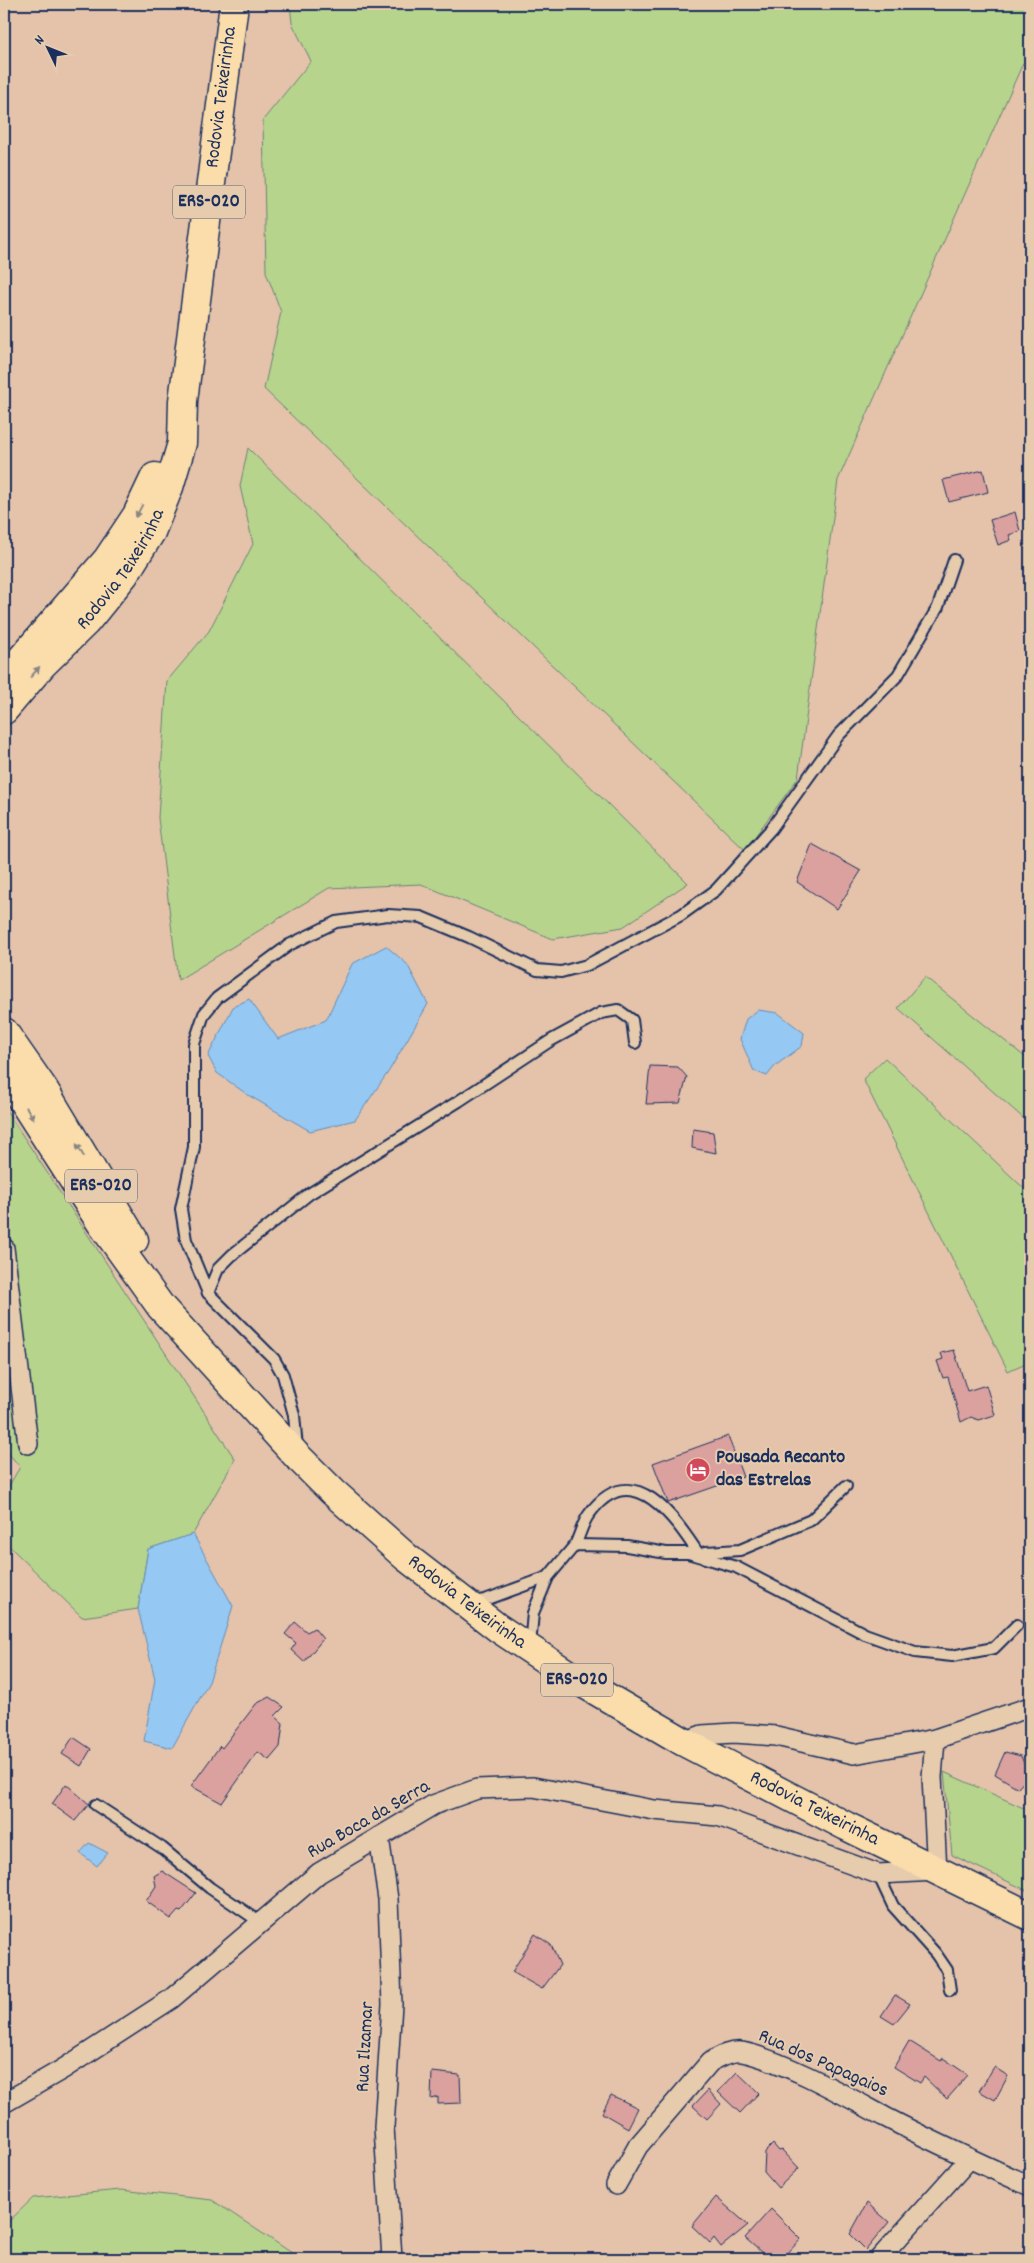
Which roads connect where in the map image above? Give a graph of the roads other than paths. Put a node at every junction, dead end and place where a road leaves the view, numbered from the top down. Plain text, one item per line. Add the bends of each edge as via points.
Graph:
1 (234, 4) edge
2 (182, 401) junction
3 (954, 560) dead end
4 (4, 679) edge
5 (4, 710) edge
6 (4, 1032) edge
7 (635, 1043) dead end
8 (4, 1072) edge
9 (4, 1248) edge
10 (208, 1293) junction
11 (195, 1342) junction
12 (28, 1444) dead end
13 (297, 1456) junction
14 (846, 1486) dead end
15 (575, 1544) junction
16 (700, 1556) junction
17 (548, 1577) junction
18 (466, 1603) junction
19 (1017, 1625) dead end
20 (530, 1649) junction
21 (1030, 1707) edge
22 (935, 1739) junction
23 (684, 1742) junction
24 (96, 1805) dead end
25 (379, 1837) junction
26 (937, 1871) junction
27 (878, 1874) junction
28 (1030, 1916) edge
29 (260, 1922) junction
30 (950, 1990) dead end
31 (4, 2103) edge
32 (969, 2158) junction
33 (616, 2185) dead end
34 (1030, 2186) edge
35 (392, 2259) edge
36 (879, 2259) edge

1 - 2 main road, Rodovia Teixeirinha / ERS-020
2 -> 4 main road, Rodovia Teixeirinha / ERS-020 via 155,478 137,515 107,560
5 -> 2 main road, Rodovia Teixeirinha / ERS-020 via 42,665 86,622 124,575 151,532 182,444
3 - 10 lane via 938,607 898,675 838,736 771,829 716,890 681,916 587,966 561,972 536,970 469,936 421,917 388,914 336,922 289,945 217,998 204,1014 194,1044 194,1147 181,1210 186,1240
11 -> 6 main road, Rodovia Teixeirinha / ERS-020 via 43,1088
7 - 10 lane via 632,1020 618,1010 601,1013 550,1041 309,1194 232,1254 218,1269
8 -> 11 main road, Rodovia Teixeirinha / ERS-020 via 101,1223 161,1307
9 - 12 street
10 - 13 lane via 274,1358 283,1375 294,1415
11 - 13 main road, Rodovia Teixeirinha / ERS-020
13 - 18 main road, Rodovia Teixeirinha / ERS-020 via 406,1557
14 - 16 lane via 811,1520 740,1550 706,1552
15 - 16 lane via 627,1546
15 - 16 lane via 589,1513 620,1490 637,1490 646,1493 683,1531
15 - 17 lane
16 - 19 lane via 736,1567 865,1634 915,1652 952,1656 994,1648
17 - 18 lane via 485,1600
17 - 20 lane via 533,1613
18 - 20 main road, Rodovia Teixeirinha / ERS-020
20 - 23 main road, Rodovia Teixeirinha / ERS-020
21 - 22 street
22 - 23 street via 854,1754 776,1736 734,1733 702,1735
22 - 26 street via 932,1776
23 - 26 main road, Rodovia Teixeirinha / ERS-020
24 - 29 lane via 162,1848 210,1888
25 - 27 street, Rua Boca da Serra via 433,1806 477,1790 534,1787 654,1810 718,1816
25 - 29 street, Rua Boca da Serra via 319,1873
25 - 35 street, Rua Ilzamar via 388,1899 392,2004 384,2127
26 - 27 street, Rua Boca da Serra
26 - 28 main road, Rodovia Teixeirinha / ERS-020
27 - 30 lane via 892,1906 947,1970
29 - 31 street, Rua Boca da Serra via 170,1999 63,2069
32 - 33 street, Rua dos Papagaios via 777,2064 741,2052 724,2054 710,2062 638,2146
32 - 34 street, Rua dos Papagaios
32 - 36 street

